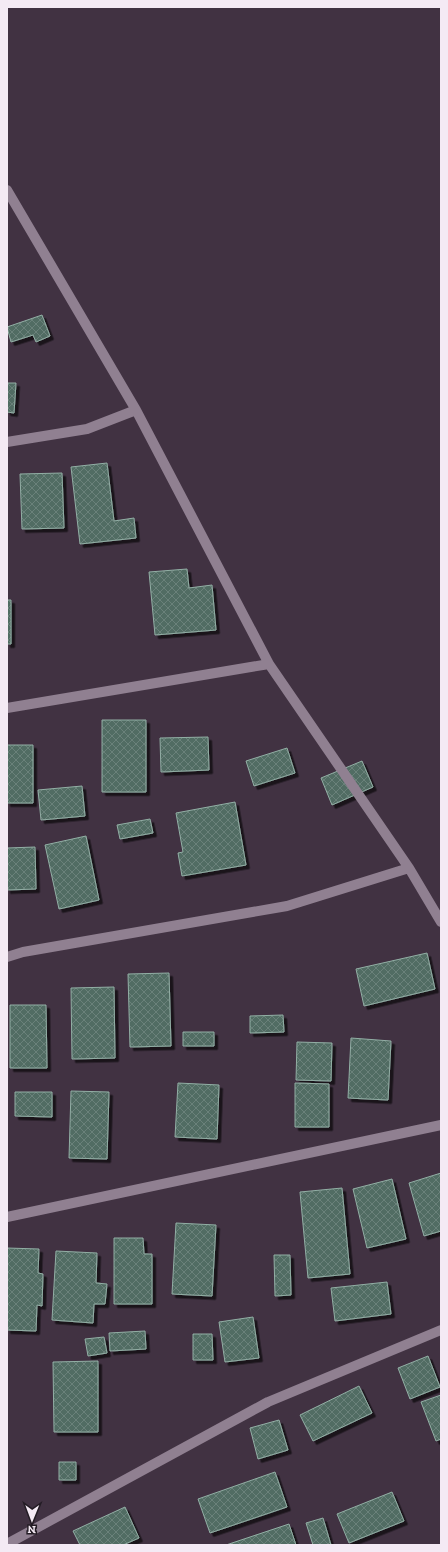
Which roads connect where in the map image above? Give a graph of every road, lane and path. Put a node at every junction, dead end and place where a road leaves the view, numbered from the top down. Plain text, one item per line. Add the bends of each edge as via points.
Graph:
1 (7, 190) edge
2 (136, 410) junction
3 (7, 442) edge
4 (269, 664) junction
5 (7, 708) edge
6 (409, 868) junction
7 (441, 922) edge
8 (7, 956) edge
9 (441, 1125) edge
10 (7, 1218) edge
11 (441, 1330) edge
12 (7, 1544) edge

1 - 2 street
2 - 3 street via 88,429
2 - 4 street
4 - 5 street
4 - 6 street
6 - 7 street
6 - 8 street via 287,906
9 - 10 street
11 - 12 street via 268,1402

